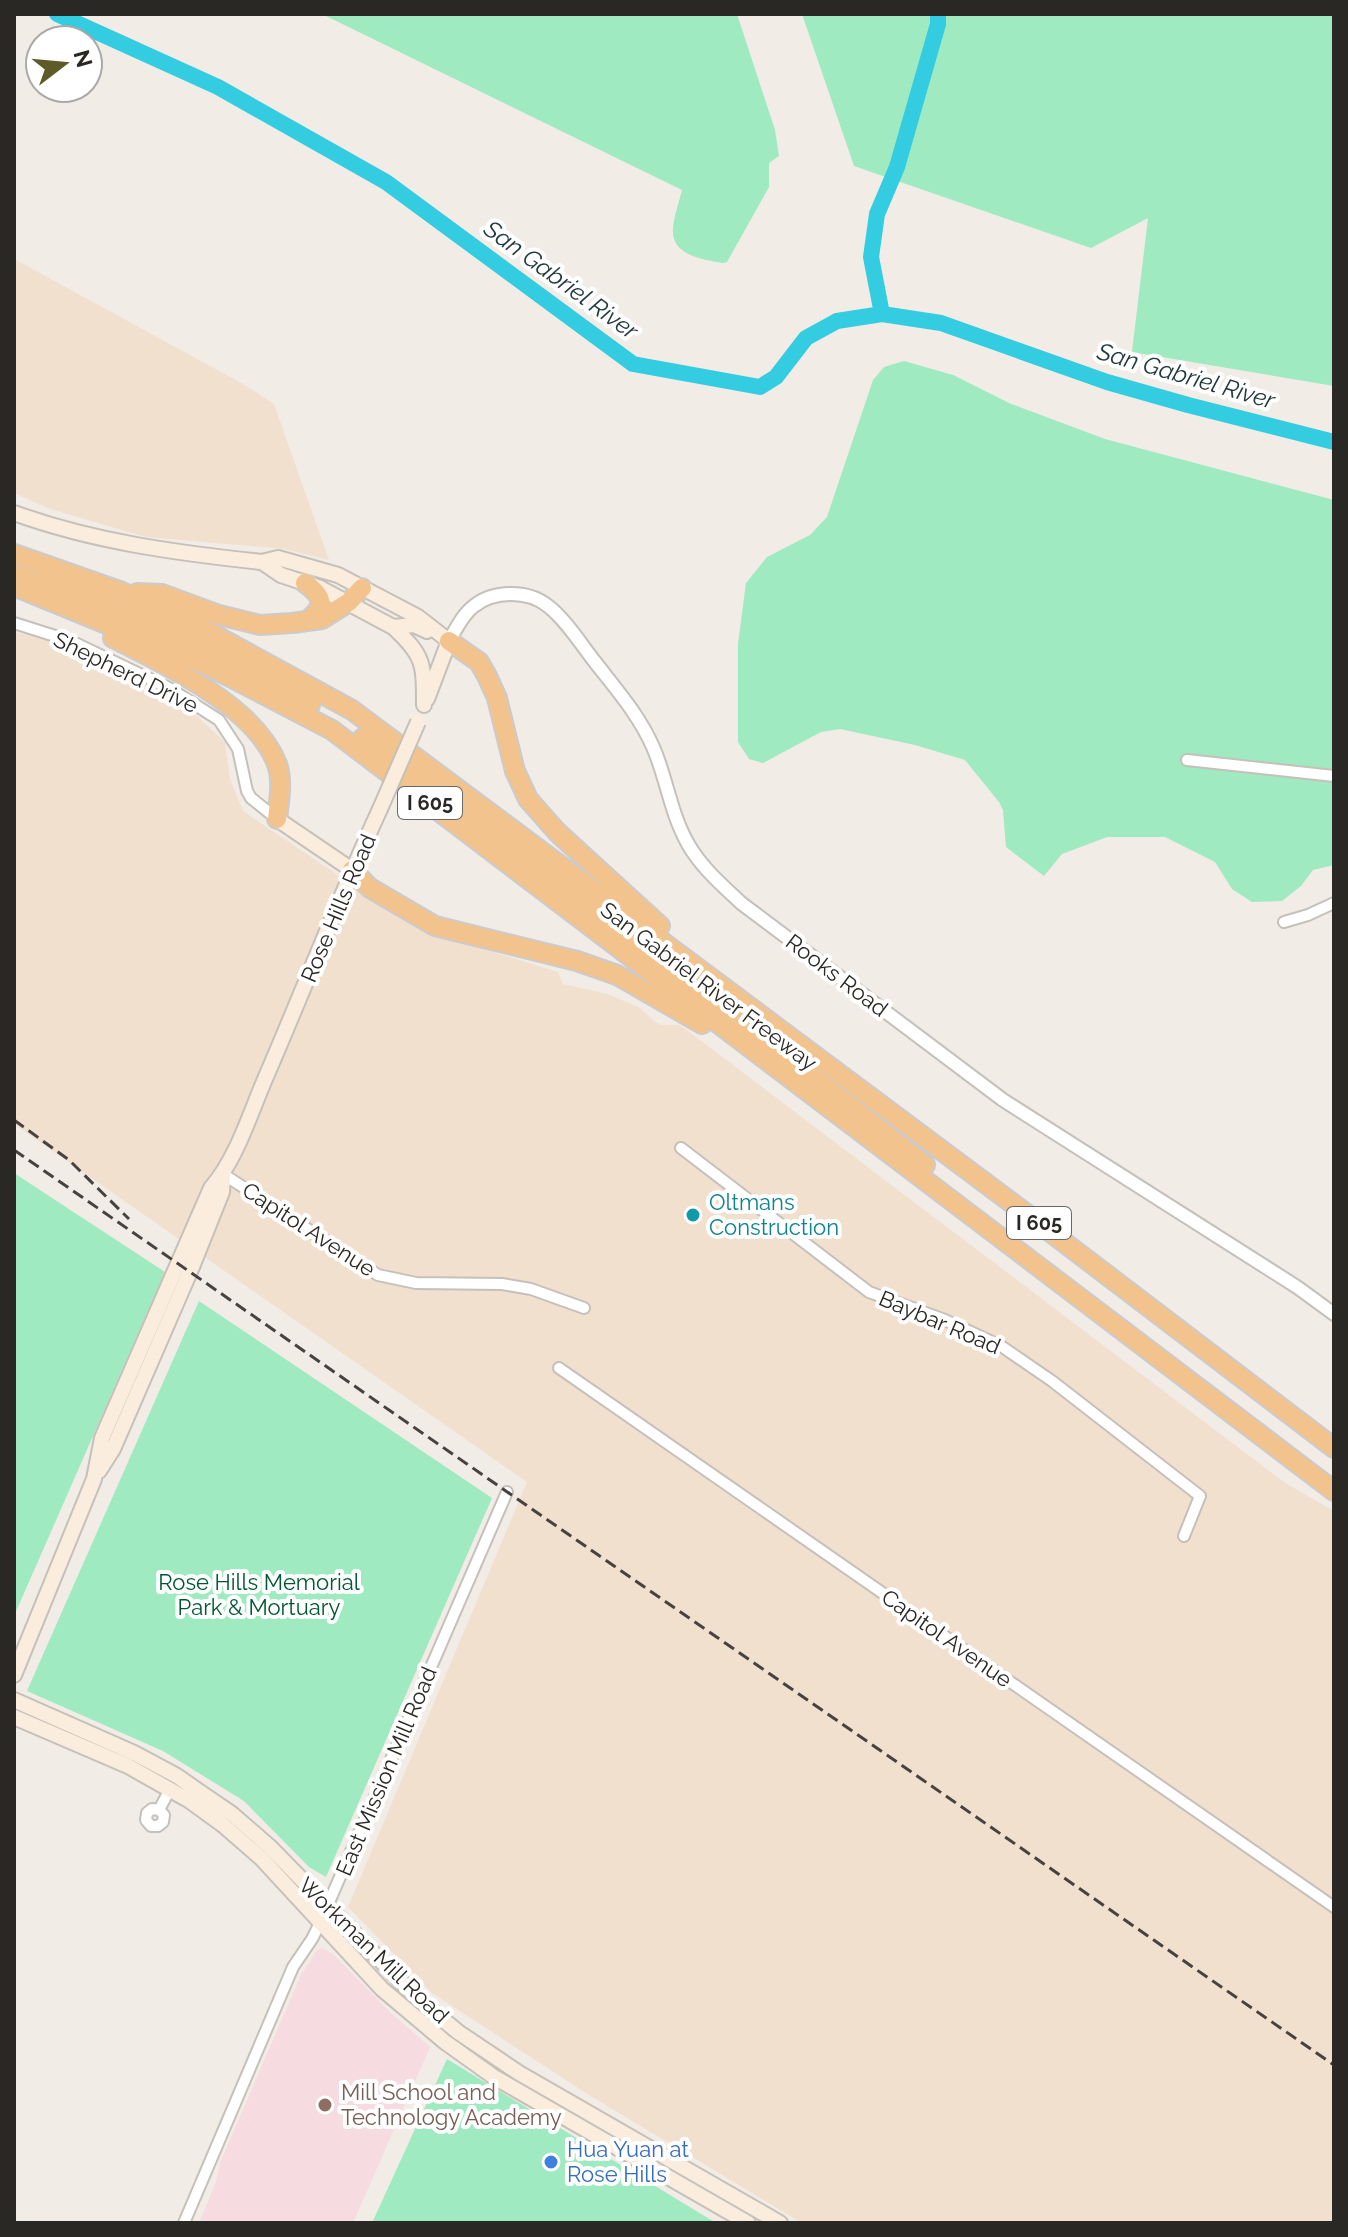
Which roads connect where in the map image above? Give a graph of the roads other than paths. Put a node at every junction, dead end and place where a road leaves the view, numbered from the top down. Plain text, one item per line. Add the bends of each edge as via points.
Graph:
1 (14, 513) edge
2 (14, 554) edge
3 (262, 562) junction
4 (14, 571) edge
5 (305, 583) junction
6 (14, 587) edge
7 (362, 588) junction
8 (122, 592) junction
9 (349, 602) junction
10 (307, 621) junction
11 (14, 623) edge
12 (393, 627) junction
13 (207, 631) junction
14 (449, 641) junction
15 (424, 705) junction
16 (1187, 760) dead end
17 (1334, 776) edge
18 (277, 819) junction
19 (352, 870) junction
20 (1334, 903) edge
21 (616, 906) junction
22 (1284, 922) dead end
23 (742, 1001) junction
24 (805, 1089) junction
25 (681, 1148) dead end
26 (223, 1174) junction
27 (584, 1308) dead end
28 (1334, 1314) edge
29 (559, 1368) dead end
30 (1334, 1448) edge
31 (1334, 1463) edge
32 (1334, 1478) edge
33 (1334, 1491) edge
34 (507, 1492) dead end
35 (1184, 1536) dead end
36 (20, 1651) edge
37 (14, 1675) edge
38 (14, 1700) edge
39 (14, 1717) edge
40 (174, 1782) junction
41 (161, 1806) dead end
42 (327, 1907) junction
43 (1334, 1907) edge
44 (320, 1923) junction
45 (445, 2042) junction
46 (519, 2073) junction
47 (184, 2223) edge
48 (748, 2223) edge
49 (780, 2223) edge

1 - 3 main road via 92,537
2 - 8 highway, San Gabriel River Freeway / I 605
3 - 5 main road
3 - 7 main road via 278,558 309,566
4 - 13 highway via 186,632
4 - 32 highway via 223,656 358,735 814,1077
5 - 9 main road
5 - 10 highway via 321,605
6 - 18 highway via 212,691 245,719 276,763
6 - 24 highway, San Gabriel River Freeway / I 605 via 209,666 332,730
7 - 9 highway
7 - 14 main road via 418,617
8 - 10 highway via 162,594 260,625
8 - 13 highway, San Gabriel River Freeway / I 605
9 - 10 highway via 322,619
9 - 12 main road
11 - 18 street, Shepherd Drive via 71,641 169,688 219,720 238,749 251,798
12 - 14 main road via 414,625
12 - 15 main road via 422,662
13 - 21 highway, San Gabriel River Freeway / I 605 via 352,710
14 - 15 main road, Rose Hills Road
14 - 23 highway via 479,662 487,676 528,799 557,832
14 - 28 street, Rooks Road via 474,605 496,596 518,594 549,606 639,720 673,813 690,847 722,886 1003,1100
15 - 19 main road, Rose Hills Road, bridge
16 - 17 street
18 - 19 main road, Shepherd Drive
19 - 24 highway via 370,888 435,926 617,975
19 - 26 main road, Rose Hills Road
20 - 22 street
21 - 23 highway, San Gabriel River Freeway / I 605
21 - 31 highway via 628,929
23 - 30 highway, San Gabriel River Freeway / I 605
24 - 33 highway, San Gabriel River Freeway / I 605
25 - 35 street, Baybar Road via 869,1292 1001,1346 1052,1381 1200,1496
26 - 27 street, Capitol Avenue via 378,1275 416,1283 502,1284
26 - 36 main road, Rose Hills Road via 211,1188 102,1438 94,1479
29 - 43 street, Capitol Avenue
34 - 42 street, East Mission Mill Road
36 - 37 main road, Rose Hills Road
38 - 40 main road, Workman Mill Road via 93,1734
39 - 40 main road, Workman Mill Road
40 - 41 street
40 - 42 main road, Workman Mill Road via 232,1814
40 - 44 main road, Workman Mill Road via 261,1858
42 - 44 street, East Mission Mill Road
42 - 46 main road, Workman Mill Road via 418,1999
44 - 45 main road, Workman Mill Road via 382,1989
44 - 47 street, East Mission Mill Road via 293,1967
45 - 46 main road via 454,2038 499,2067
45 - 48 main road, Workman Mill Road via 494,2077
46 - 49 main road, Workman Mill Road

